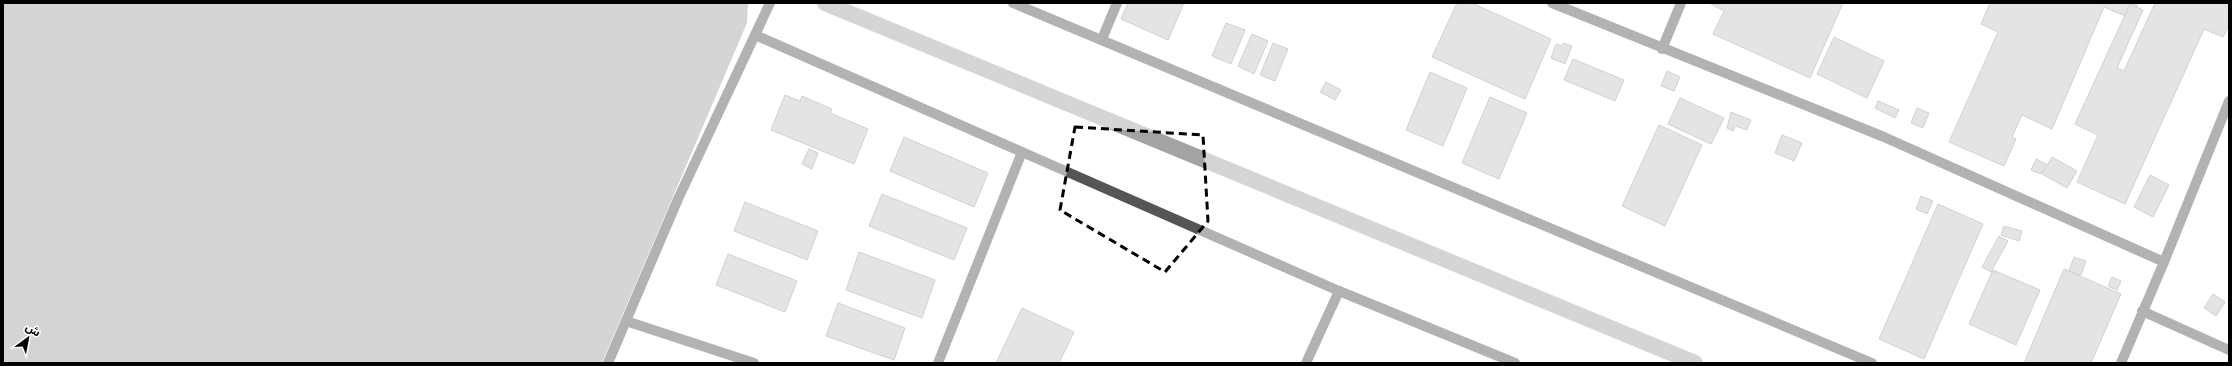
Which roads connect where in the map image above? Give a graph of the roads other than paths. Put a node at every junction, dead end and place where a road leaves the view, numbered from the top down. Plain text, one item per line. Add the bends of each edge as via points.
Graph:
1 (770, 3) edge
2 (1013, 3) edge
3 (1117, 3) edge
4 (1552, 3) edge
5 (1681, 3) edge
6 (755, 35) junction
7 (1102, 39) junction
8 (1662, 49) junction
9 (2229, 101) edge
10 (1022, 152) junction
11 (2164, 262) junction
12 (1339, 291) junction
13 (2142, 311) junction
14 (626, 321) junction
15 (2229, 350) edge
16 (608, 363) edge
17 (754, 363) edge
18 (938, 363) edge
19 (1306, 363) edge
20 (1515, 363) edge
21 (1872, 363) edge
22 (2121, 363) edge

1 - 6 street
2 - 7 street
3 - 7 street
4 - 8 street
5 - 8 street
6 - 10 street
6 - 14 street via 681,192
7 - 21 street
8 - 11 street via 1884,137
9 - 11 street
10 - 12 street
10 - 18 street
11 - 13 street
12 - 19 street
12 - 20 street
13 - 15 street
13 - 22 street
14 - 16 street
14 - 17 street

